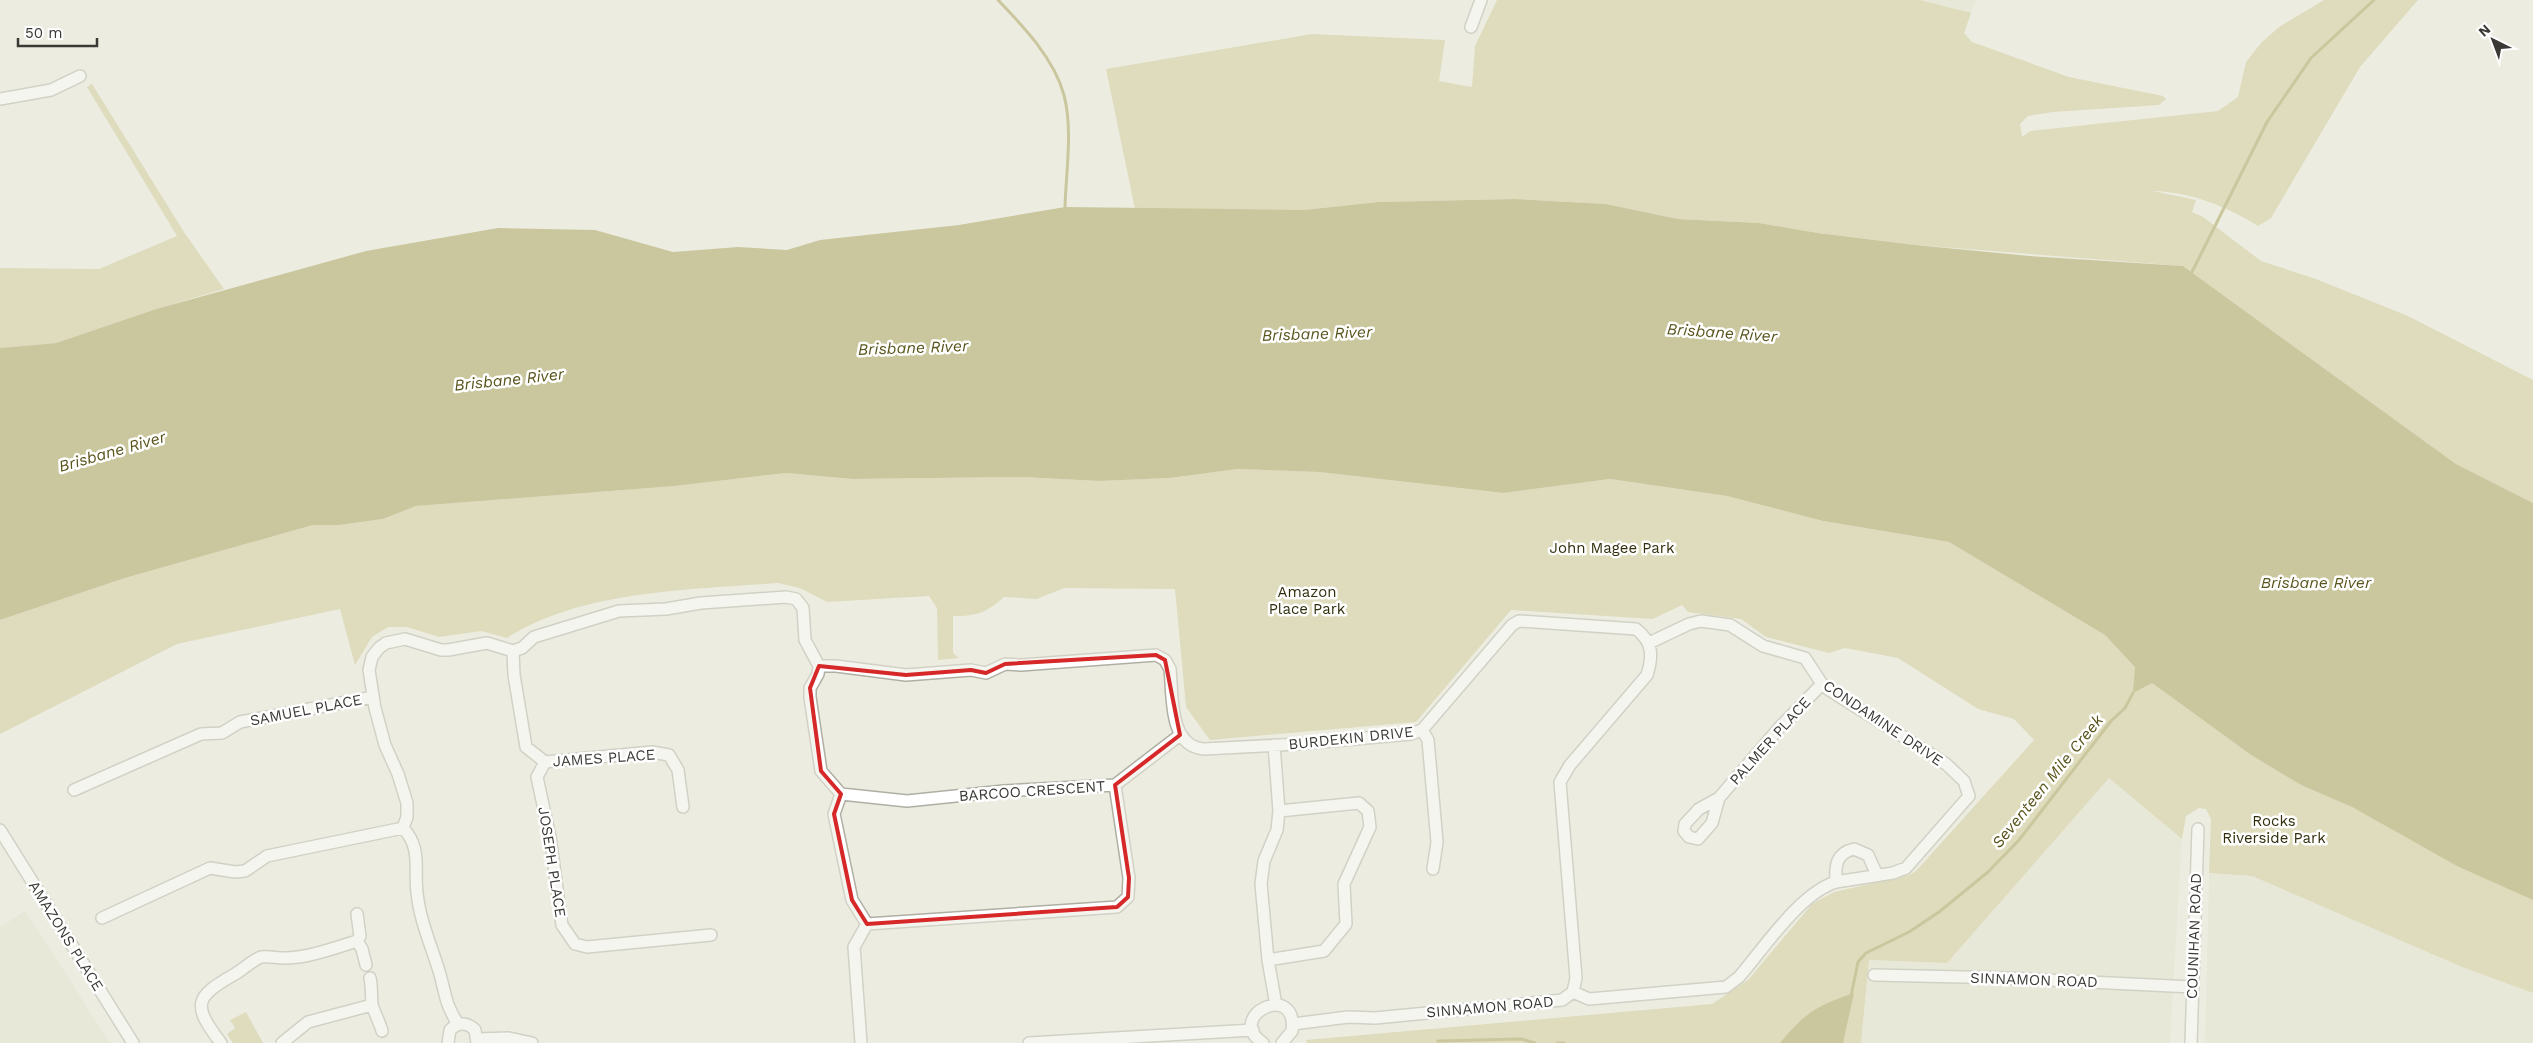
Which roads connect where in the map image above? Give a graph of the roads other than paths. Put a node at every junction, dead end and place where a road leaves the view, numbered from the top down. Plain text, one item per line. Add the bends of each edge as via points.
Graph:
1 (1482, 0) edge
2 (1471, 27) dead end
3 (80, 76) dead end
4 (0, 99) edge
5 (1649, 643) junction
6 (513, 651) junction
7 (819, 666) junction
8 (1822, 684) junction
9 (373, 697) junction
10 (1422, 730) junction
11 (1180, 735) junction
12 (1274, 746) junction
13 (545, 762) junction
14 (1115, 786) junction
15 (74, 790) dead end
16 (841, 794) junction
17 (1719, 798) dead end
18 (683, 807) dead end
19 (1279, 811) junction
20 (403, 828) junction
21 (2198, 829) dead end
22 (1, 833) edge
23 (1433, 869) dead end
24 (1877, 876) junction
25 (1836, 882) junction
26 (357, 914) dead end
27 (102, 918) dead end
28 (867, 924) junction
29 (711, 934) dead end
30 (357, 941) junction
31 (1268, 960) junction
32 (366, 965) dead end
33 (1874, 975) dead end
34 (370, 978) dead end
35 (2193, 987) junction
36 (1713, 988) joint
37 (1573, 992) junction
38 (372, 1005) junction
39 (1276, 1005) junction
40 (458, 1024) junction
41 (1293, 1024) junction
42 (1253, 1030) junction
43 (382, 1031) dead end
44 (477, 1041) edge
45 (217, 1042) edge
46 (133, 1043) edge
47 (282, 1043) edge
48 (448, 1043) edge
49 (532, 1043) edge
50 (861, 1043) edge
51 (1030, 1043) edge
52 (1263, 1043) edge
53 (1282, 1043) edge
54 (2191, 1043) edge

1 - 2 street
3 - 4 street via 51,90
5 - 8 street, CONDAMINE DRIVE via 1689,624 1730,625 1763,646 1805,658
5 - 10 street, BURDEKIN DRIVE via 1636,629 1628,627 1519,621 1512,625
5 - 37 street via 1651,661 1647,675 1560,782 1576,978
6 - 7 street via 534,638 619,611 786,597 796,599 803,608 805,640
6 - 9 street via 487,643 440,650 405,639 392,641 379,648 370,664
6 - 13 street, JAMES PLACE via 526,747
7 - 11 street via 906,675 971,670 986,673 1005,664 1020,666 1156,655 1166,660 1170,668
7 - 16 street via 810,688 810,697 821,771
8 - 17 street, PALMER PLACE
8 - 24 street, CONDAMINE DRIVE via 1946,764 1964,781 1968,790 1965,803 1911,864
9 - 15 street, SAMUEL PLACE via 240,722 222,733 201,734
9 - 20 street via 385,745 407,804
10 - 12 street, BURDEKIN DRIVE via 1411,734
10 - 23 street via 1428,740 1436,832
11 - 12 street, BURDEKIN DRIVE via 1195,748
11 - 14 street
12 - 19 street
13 - 18 street, JAMES PLACE via 652,752 669,755 678,770
13 - 29 street, JOSEPH PLACE via 537,777 550,837 562,925 575,944 587,947
14 - 16 street, BARCOO CRESCENT via 1004,791 907,802
14 - 28 street, BARCOO CRESCENT via 1129,878 1128,897 1117,907
16 - 28 street via 834,814 852,900
19 - 31 street via 1277,830 1261,875
19 - 31 street via 1359,803 1368,811 1370,827 1344,884 1346,924 1324,951
20 - 27 street via 267,856 245,871 210,868
20 - 40 street via 412,837 418,858 416,893 423,927 439,971 446,1006
21 - 35 street, COUNIHAN ROAD
22 - 46 street, AMAZONS PLACE
24 - 25 street, CONDAMINE DRIVE
24 - 25 street via 1868,856 1854,849 1838,859
25 - 36 street, CONDAMINE DRIVE via 1804,900 1730,984
26 - 30 street via 360,936
28 - 50 street via 854,947
30 - 32 street
30 - 45 street via 300,956 261,957 208,989 201,1007
31 - 39 street
33 - 35 street, SINNAMON ROAD
34 - 38 street
35 - 54 street, COUNIHAN ROAD
36 - 37 street, SINNAMON ROAD via 1589,999
37 - 41 street, SINNAMON ROAD via 1562,1000
38 - 43 street
38 - 47 street via 308,1022
39 - 41 street via 1288,1011
39 - 42 street via 1258,1011 1254,1016
40 - 44 street via 471,1027
40 - 48 street via 450,1030
41 - 53 street via 1289,1037
42 - 51 street
42 - 52 street
44 - 49 street via 509,1038

